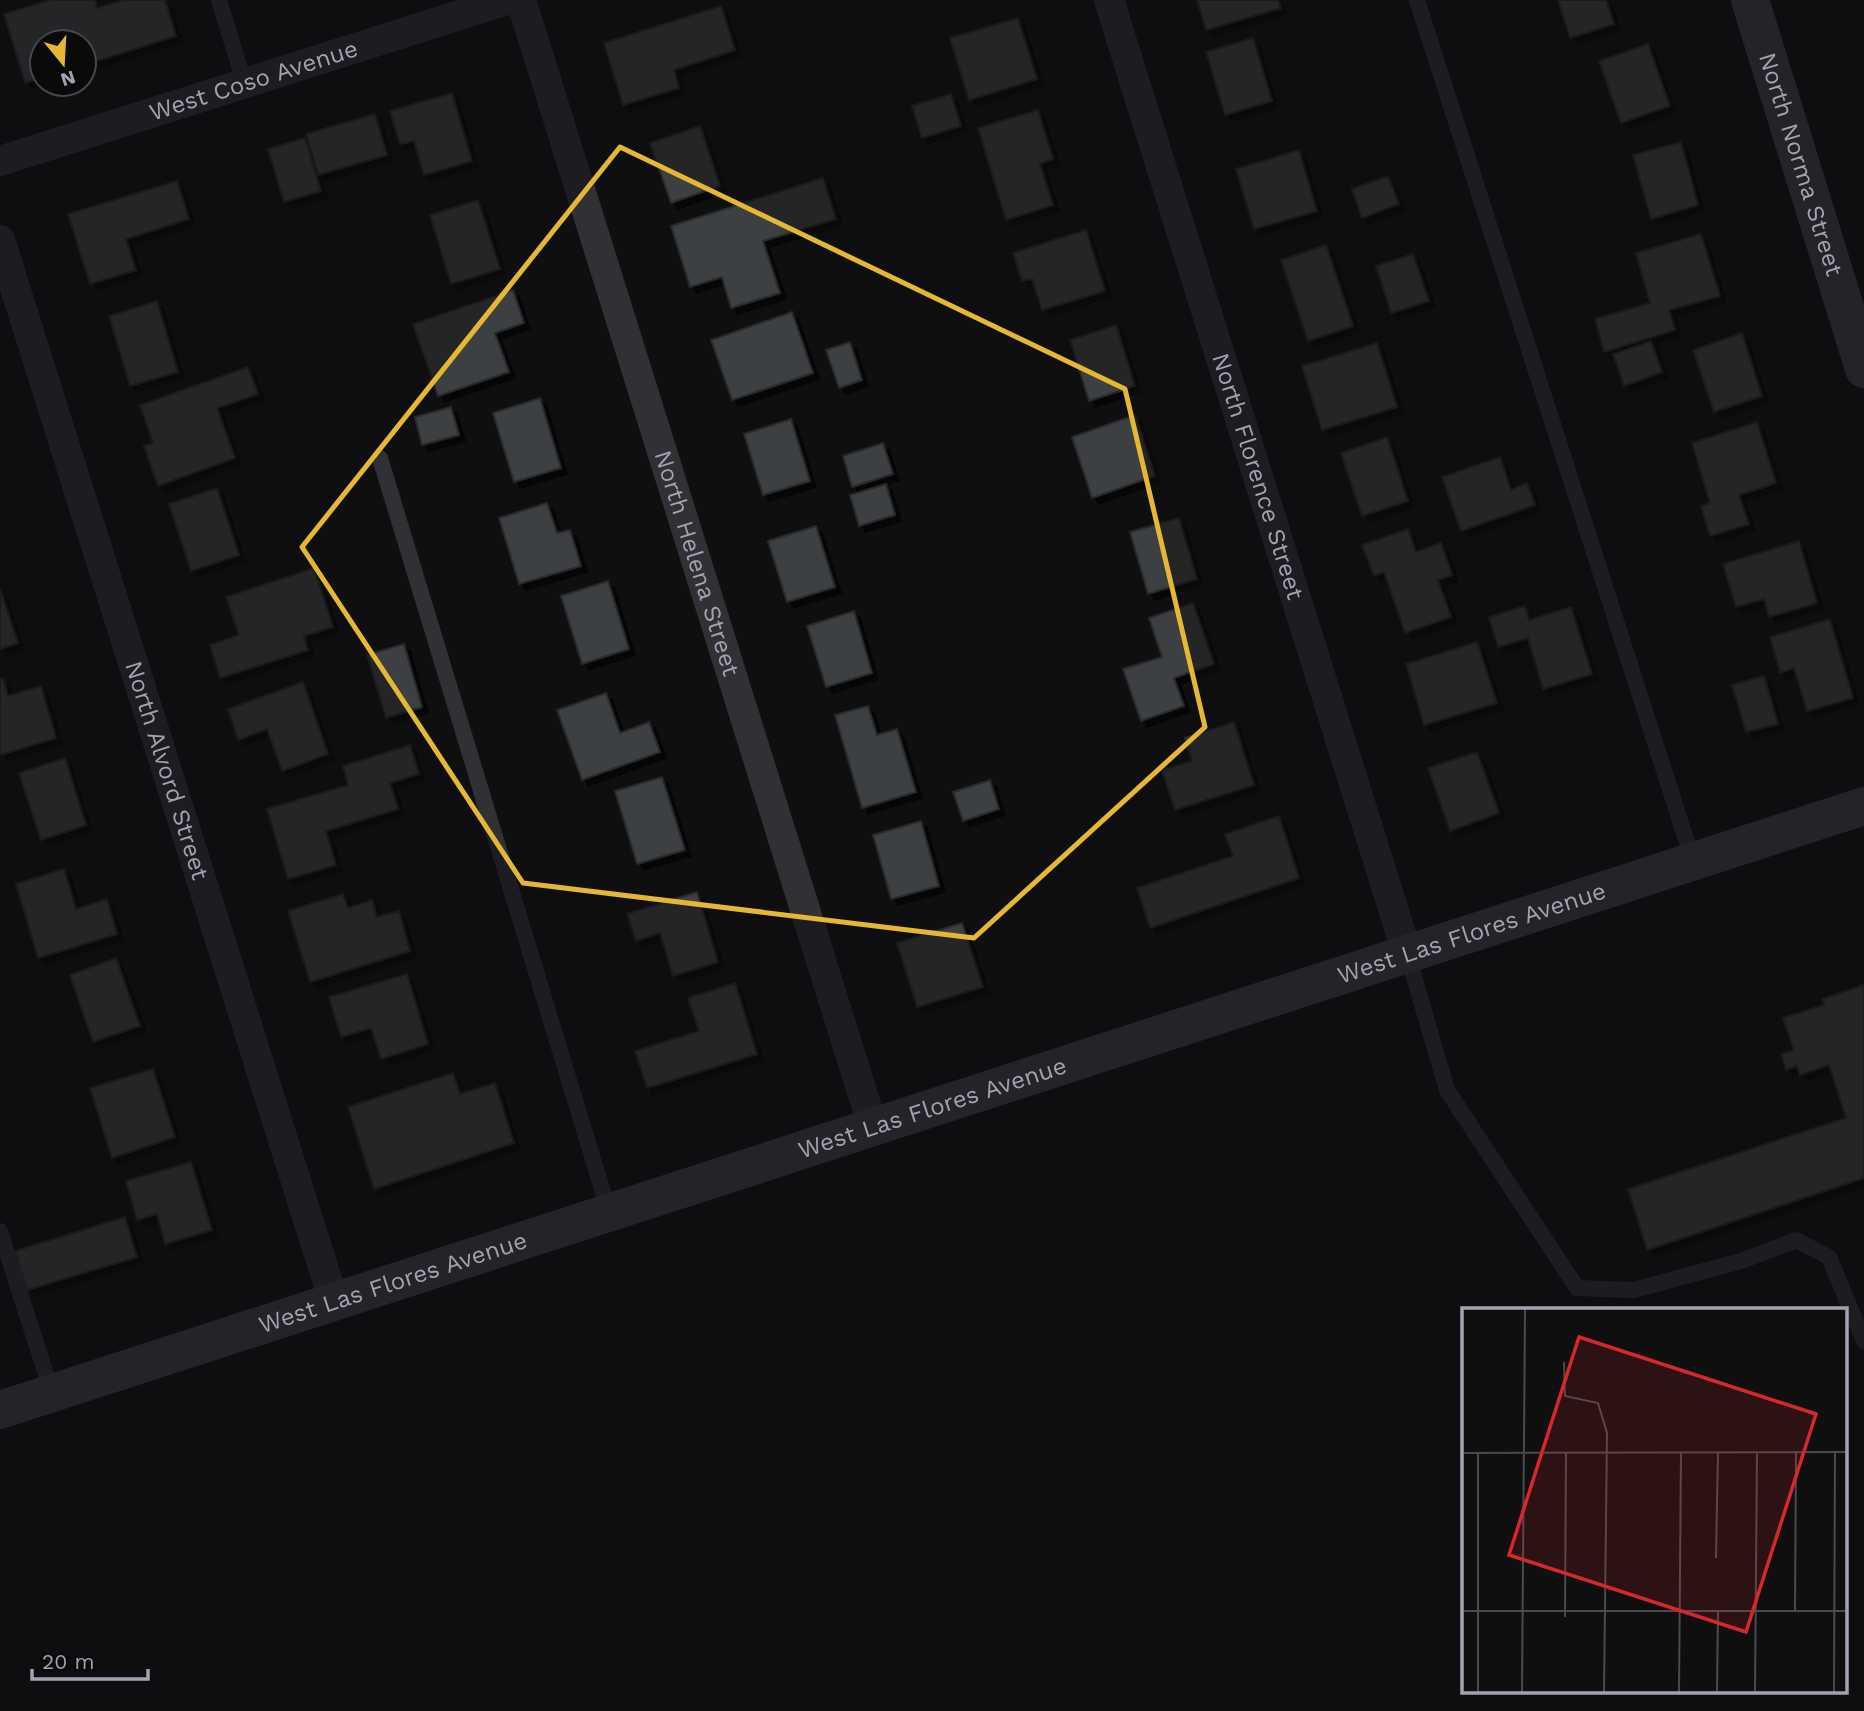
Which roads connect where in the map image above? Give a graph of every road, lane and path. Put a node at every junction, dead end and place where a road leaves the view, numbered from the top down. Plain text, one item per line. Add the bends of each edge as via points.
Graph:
1 (219, 0) edge
2 (507, 0) edge
3 (521, 0) edge
4 (1109, 0) edge
5 (1417, 0) edge
6 (1750, 0) edge
7 (244, 82) junction
8 (0, 161) edge
9 (0, 240) edge
10 (1864, 369) edge
11 (380, 458) dead end
12 (1864, 806) edge
13 (1693, 861) junction
14 (1407, 954) junction
15 (873, 1127) junction
16 (609, 1212) junction
17 (0, 1231) edge
18 (334, 1302) junction
19 (1864, 1341) edge
20 (52, 1393) junction
21 (0, 1410) edge

1 - 7 lane
2 - 7 street, West Coso Avenue
3 - 15 street, North Helena Street
4 - 14 street, North Florence Street
5 - 13 lane
6 - 10 main road, North Norma Street
7 - 8 street, West Coso Avenue
9 - 18 street, North Alvord Street
11 - 16 lane
12 - 13 main road, West Las Flores Avenue
13 - 14 main road, West Las Flores Avenue
14 - 15 main road, West Las Flores Avenue
14 - 19 lane via 1447,1090 1577,1288 1634,1290 1741,1261 1796,1240 1829,1257
15 - 16 main road, West Las Flores Avenue
16 - 18 main road, West Las Flores Avenue
17 - 20 lane
18 - 20 main road, West Las Flores Avenue
20 - 21 main road, West Las Flores Avenue

